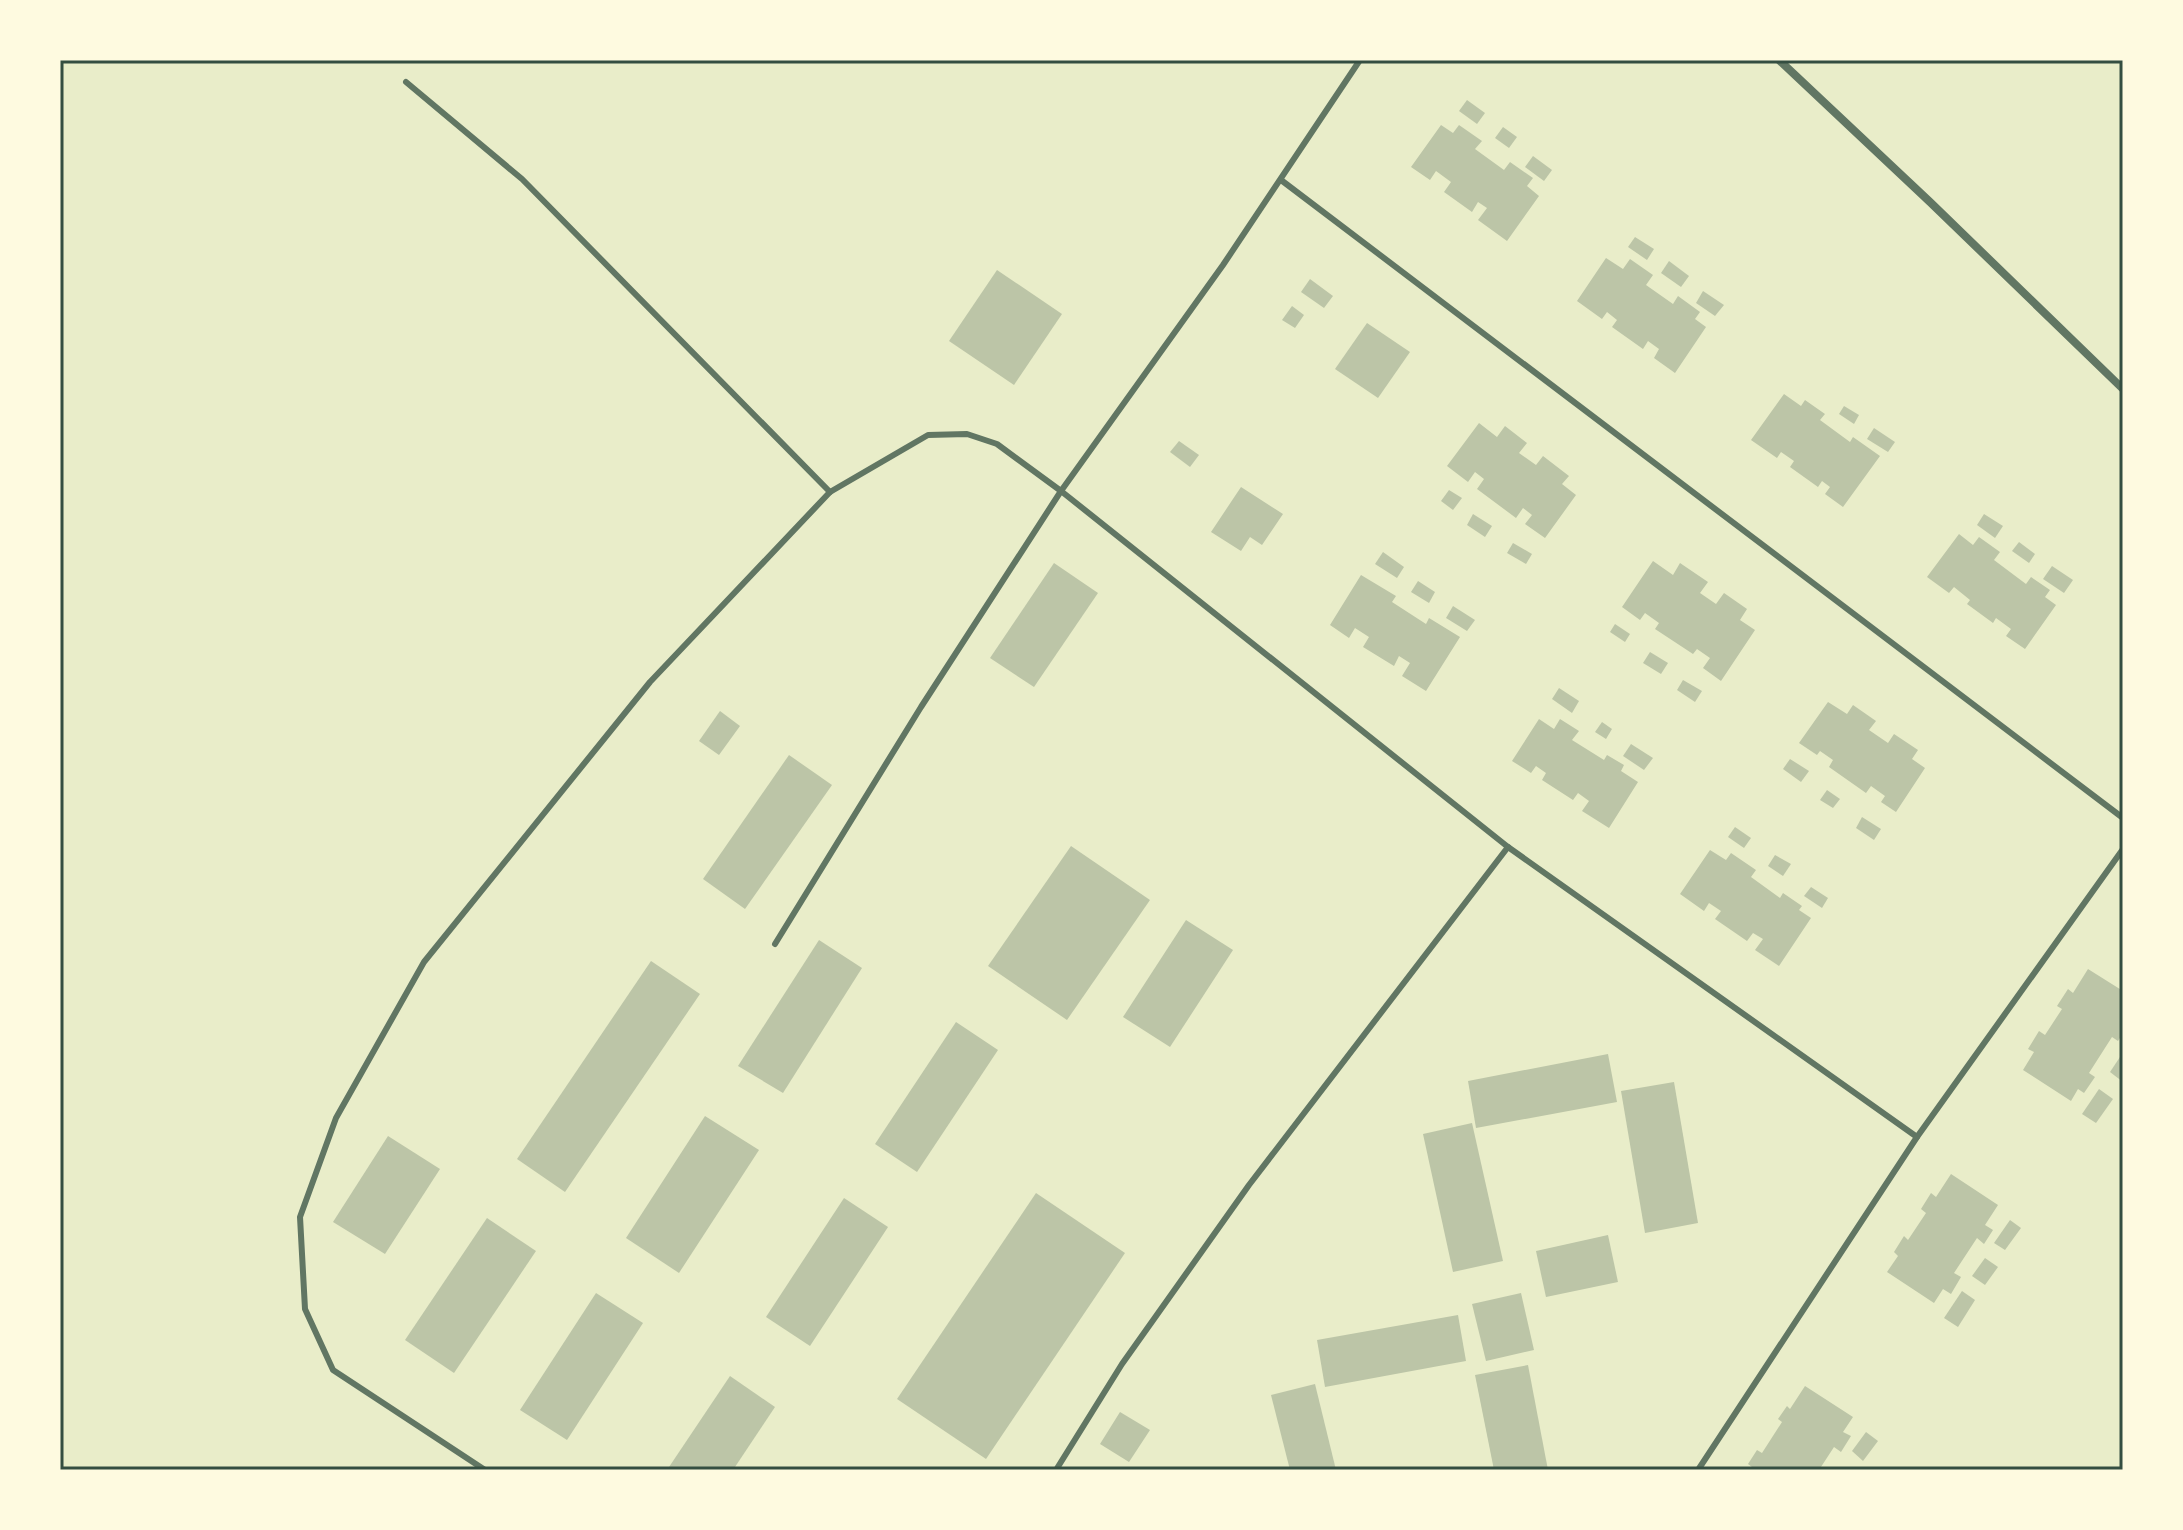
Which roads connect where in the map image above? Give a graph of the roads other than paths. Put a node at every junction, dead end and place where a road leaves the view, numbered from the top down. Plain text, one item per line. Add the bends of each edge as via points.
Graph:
1 (1360, 60) edge
2 (1779, 60) edge
3 (406, 82) dead end
4 (1281, 180) junction
5 (2123, 389) edge
6 (1061, 491) junction
7 (830, 492) junction
8 (2123, 818) edge
9 (1508, 847) junction
10 (2123, 849) edge
11 (775, 944) dead end
12 (1917, 1137) junction
13 (485, 1470) edge
14 (1056, 1470) edge
15 (1698, 1470) edge

1 - 4 lane
2 - 5 street
3 - 7 lane via 522,179
4 - 6 lane
4 - 8 lane
6 - 7 lane via 997,444 967,434 928,435
6 - 9 lane
6 - 11 lane
7 - 13 lane via 650,682 424,962 336,1118 300,1217 305,1309 333,1370
9 - 12 lane
9 - 14 lane via 1249,1185 1122,1364
10 - 12 lane
12 - 15 lane

